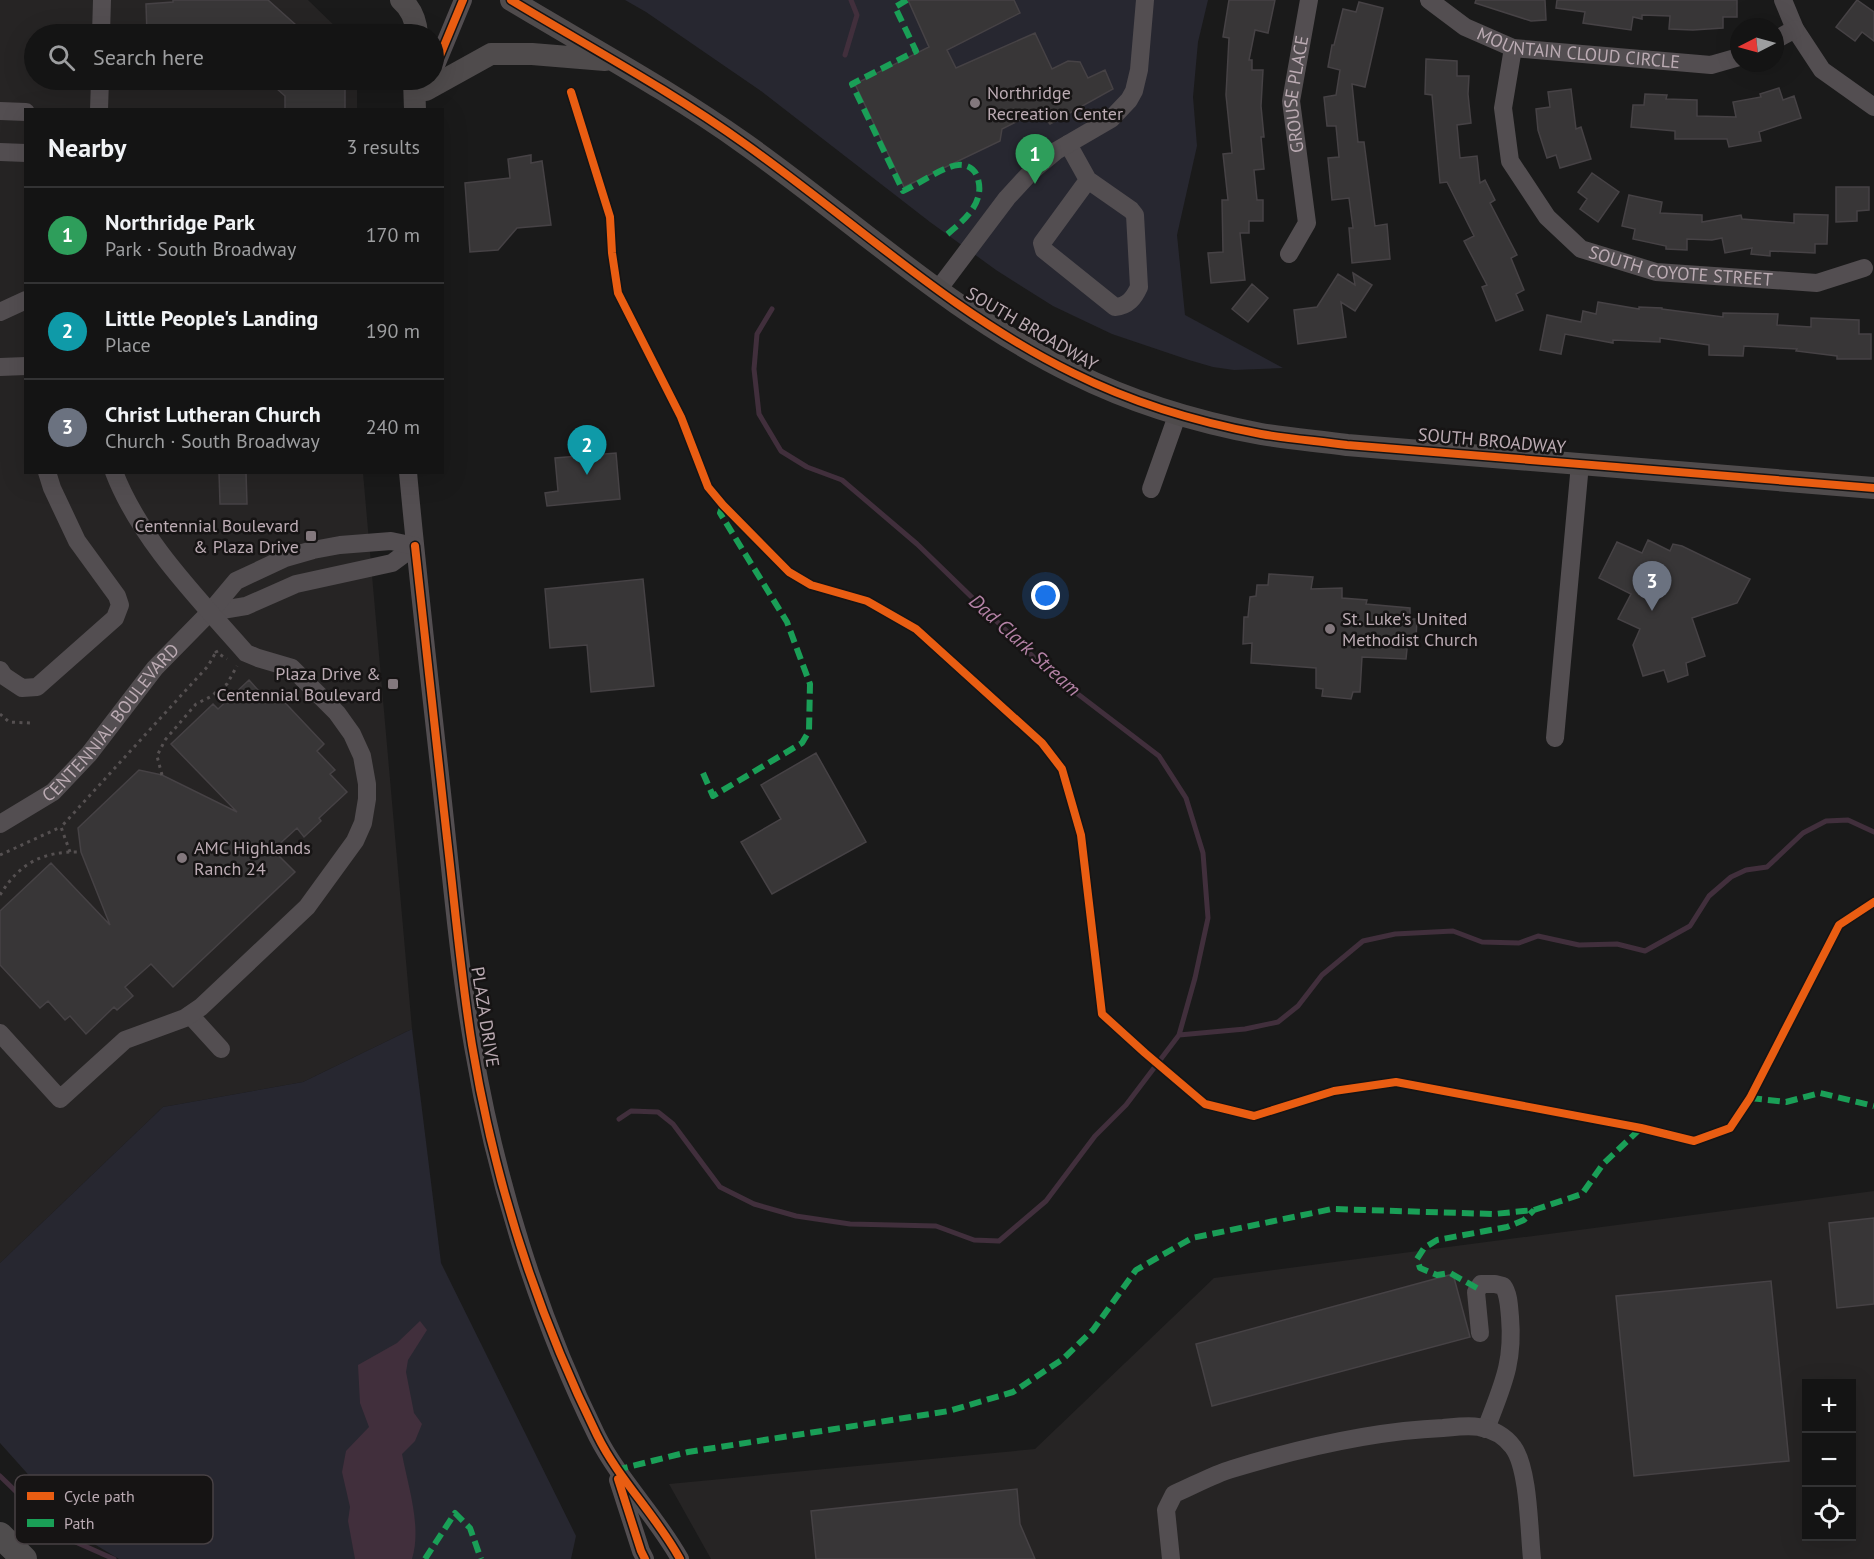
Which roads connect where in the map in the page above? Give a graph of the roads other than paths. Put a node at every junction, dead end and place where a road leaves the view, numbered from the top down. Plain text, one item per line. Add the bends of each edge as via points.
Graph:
1 (102, 0) edge
2 (401, 0) edge
3 (464, 0) edge
4 (511, 0) edge
5 (1145, 0) edge
6 (1309, 0) edge
7 (1429, 0) edge
8 (1783, 0) edge
9 (101, 24) edge
10 (416, 24) edge
11 (1795, 29) junction
12 (1784, 35) edge
13 (444, 44) edge
14 (1513, 48) junction
15 (1730, 60) edge
16 (612, 61) junction
17 (444, 79) edge
18 (100, 90) edge
19 (1874, 107) edge
20 (99, 108) edge
21 (0, 111) edge
22 (24, 112) edge
23 (1068, 144) junction
24 (0, 152) edge
25 (24, 153) edge
26 (1088, 180) junction
27 (1289, 254) dead end
28 (1864, 268) dead end
29 (937, 291) junction
30 (24, 300) edge
31 (2, 305) edge
32 (24, 366) edge
33 (0, 367) edge
34 (1178, 413) junction
35 (1580, 464) junction
36 (48, 474) edge
37 (115, 474) edge
38 (408, 474) edge
39 (1874, 488) edge
40 (1151, 489) dead end
41 (415, 546) junction
42 (210, 612) junction
43 (0, 670) edge
44 (1555, 738) dead end
45 (0, 824) edge
46 (190, 1015) junction
47 (0, 1033) edge
48 (221, 1049) dead end
49 (1480, 1334) dead end
50 (1486, 1429) junction
51 (616, 1470) junction
52 (0, 1535) edge
53 (24, 1559) edge
54 (645, 1559) edge
55 (680, 1559) edge
56 (1171, 1559) edge
57 (1532, 1559) edge

1 - 9 street
2 - 10 main road
3 - 13 street
4 - 16 main road, SOUTH BROADWAY
5 - 23 street via 1134,91 1118,113
6 - 27 street, GROUSE PLACE via 1291,101 1307,223
7 - 14 street, MOUNTAIN CLOUD CIRCLE via 1465,27
8 - 11 street
11 - 12 street
11 - 19 street via 1822,70
14 - 15 street, MOUNTAIN CLOUD CIRCLE via 1711,65
14 - 28 street, SOUTH COYOTE STREET via 1503,108 1510,160 1547,217 1581,249 1656,272 1817,283
16 - 17 main road via 491,54
16 - 29 main road, SOUTH BROADWAY via 744,144
18 - 20 street
21 - 22 street
23 - 26 street
23 - 29 street via 1032,171 1007,198
24 - 25 street
26 - 26 street via 1135,214 1139,287 1121,307 1115,307 1044,250 1042,243
29 - 34 main road, SOUTH BROADWAY via 1073,373
30 - 31 street
32 - 33 street
34 - 35 main road, SOUTH BROADWAY via 1261,434
34 - 40 street
35 - 39 main road, SOUTH BROADWAY
35 - 44 street
36 - 43 street via 77,541 120,605 115,618 37,687 22,688
37 - 42 street via 135,517
38 - 41 street, PLAZA DRIVE
41 - 42 street via 392,563 296,584 246,606
41 - 42 street, CENTENNIAL BOULEVARD via 391,541 361,542 285,558 236,581
41 - 51 street, PLAZA DRIVE via 470,1023 492,1142 509,1206 554,1335
42 - 45 street, CENTENNIAL BOULEVARD via 155,668 89,754 53,792
42 - 46 street via 246,653 292,668 337,713 362,756 367,799 355,841 307,907
46 - 47 street via 125,1040 60,1099
46 - 48 street
49 - 50 street via 1477,1288 1481,1284 1503,1286 1509,1302 1512,1352
50 - 56 street via 1426,1429 1359,1437 1231,1470 1174,1494 1166,1510
50 - 57 street via 1502,1436 1519,1458
51 - 54 street, PLAZA DRIVE
51 - 55 street, PLAZA DRIVE
52 - 53 highway

